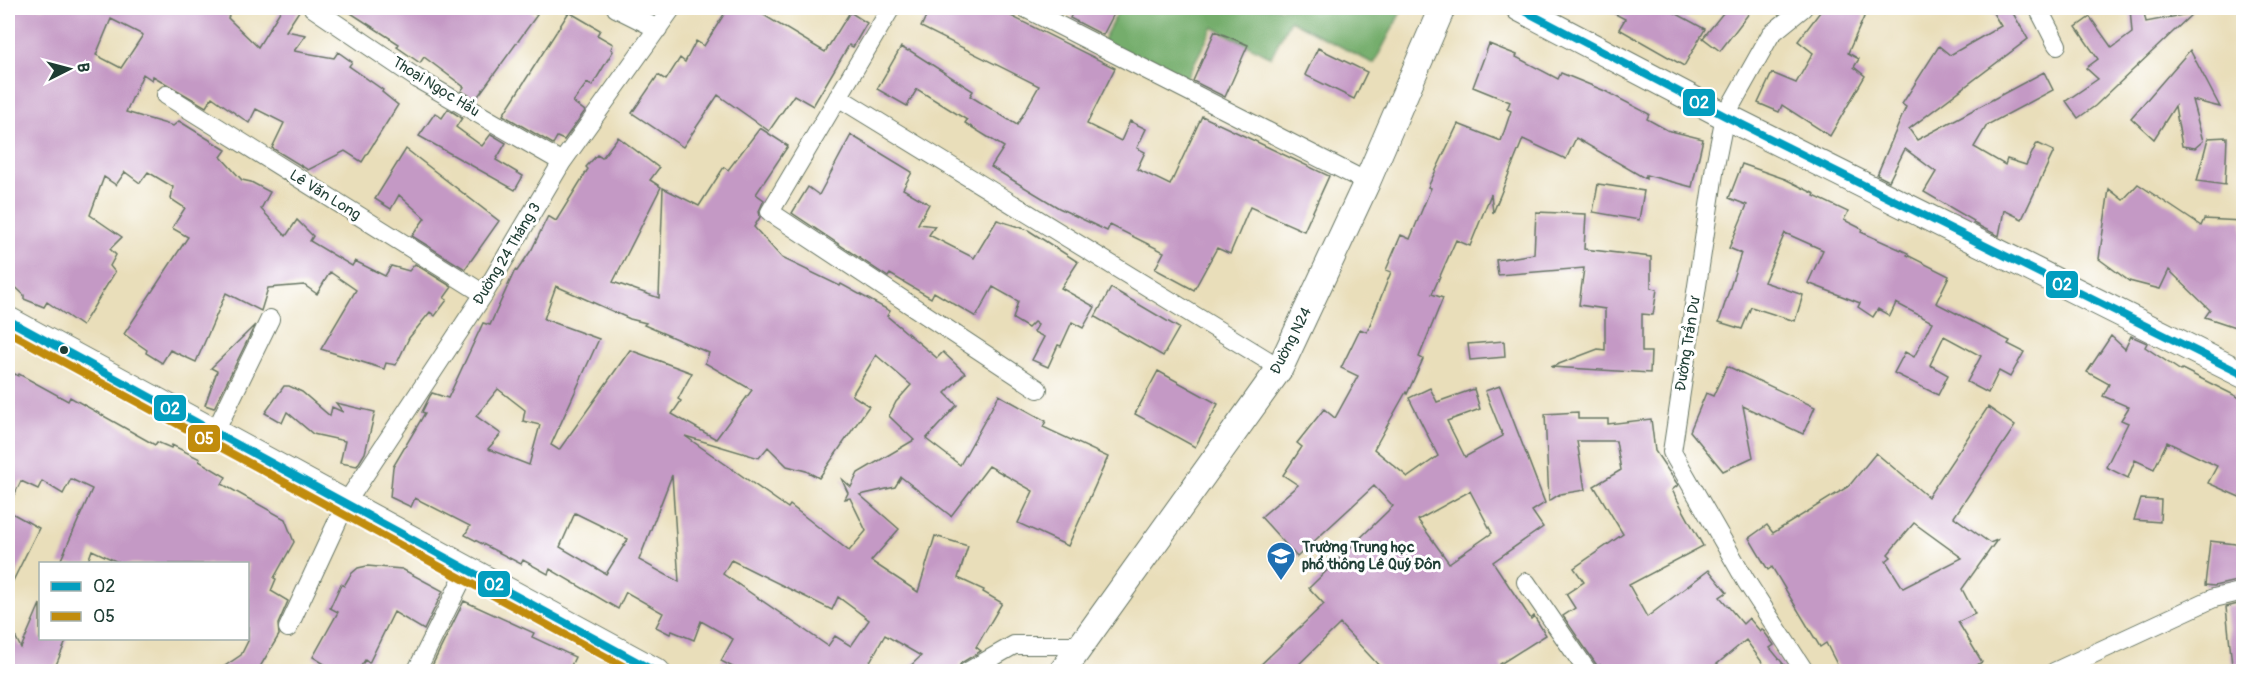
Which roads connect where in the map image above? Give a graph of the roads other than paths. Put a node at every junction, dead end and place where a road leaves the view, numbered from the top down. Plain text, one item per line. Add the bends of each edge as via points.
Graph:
1 (313, 8) edge
2 (616, 8) edge
3 (672, 8) edge
4 (891, 8) edge
5 (1025, 8) edge
6 (1442, 8) edge
7 (1519, 8) edge
8 (1803, 8) edge
9 (2038, 8) edge
10 (658, 29) junction
11 (2057, 45) dead end
12 (165, 95) dead end
13 (838, 97) junction
14 (1725, 116) junction
15 (562, 162) junction
16 (1367, 182) junction
17 (484, 294) junction
18 (270, 319) dead end
19 (8, 320) edge
20 (1280, 368) junction
21 (2244, 375) edge
22 (1038, 388) dead end
23 (215, 432) junction
24 (346, 503) junction
25 (467, 569) junction
26 (1526, 582) dead end
27 (2244, 591) edge
28 (288, 628) dead end
29 (1081, 645) junction
30 (416, 672) edge
31 (657, 672) edge
32 (967, 672) edge
33 (1062, 672) edge
34 (1588, 672) edge
35 (1804, 672) edge
36 (2054, 672) edge

1 - 15 street, Thoại Ngọc Hầu via 418,79
2 - 10 street
3 - 10 street, Đường 24 Tháng 3
4 - 13 street
5 - 16 street
6 - 16 street, Đường N24
7 - 14 street
8 - 14 street, Đường Trần Dư via 1771,34
9 - 11 street
10 - 15 street, Đường 24 Tháng 3
12 - 17 street, Lê Văn Long
13 - 20 street
13 - 22 street via 770,212
14 - 21 street
14 - 35 street, Đường Trần Dư via 1672,452
15 - 17 street, Đường 24 Tháng 3
16 - 20 street, Đường N24
17 - 24 street, Đường 24 Tháng 3
18 - 23 street
19 - 23 street
20 - 29 street, Đường N24
23 - 24 street
24 - 25 street
24 - 28 street, Đường 24 Tháng 3
25 - 30 street
25 - 31 street
26 - 34 street
27 - 36 street via 2214,598
29 - 32 street via 1014,645
29 - 33 street, Đường N24

